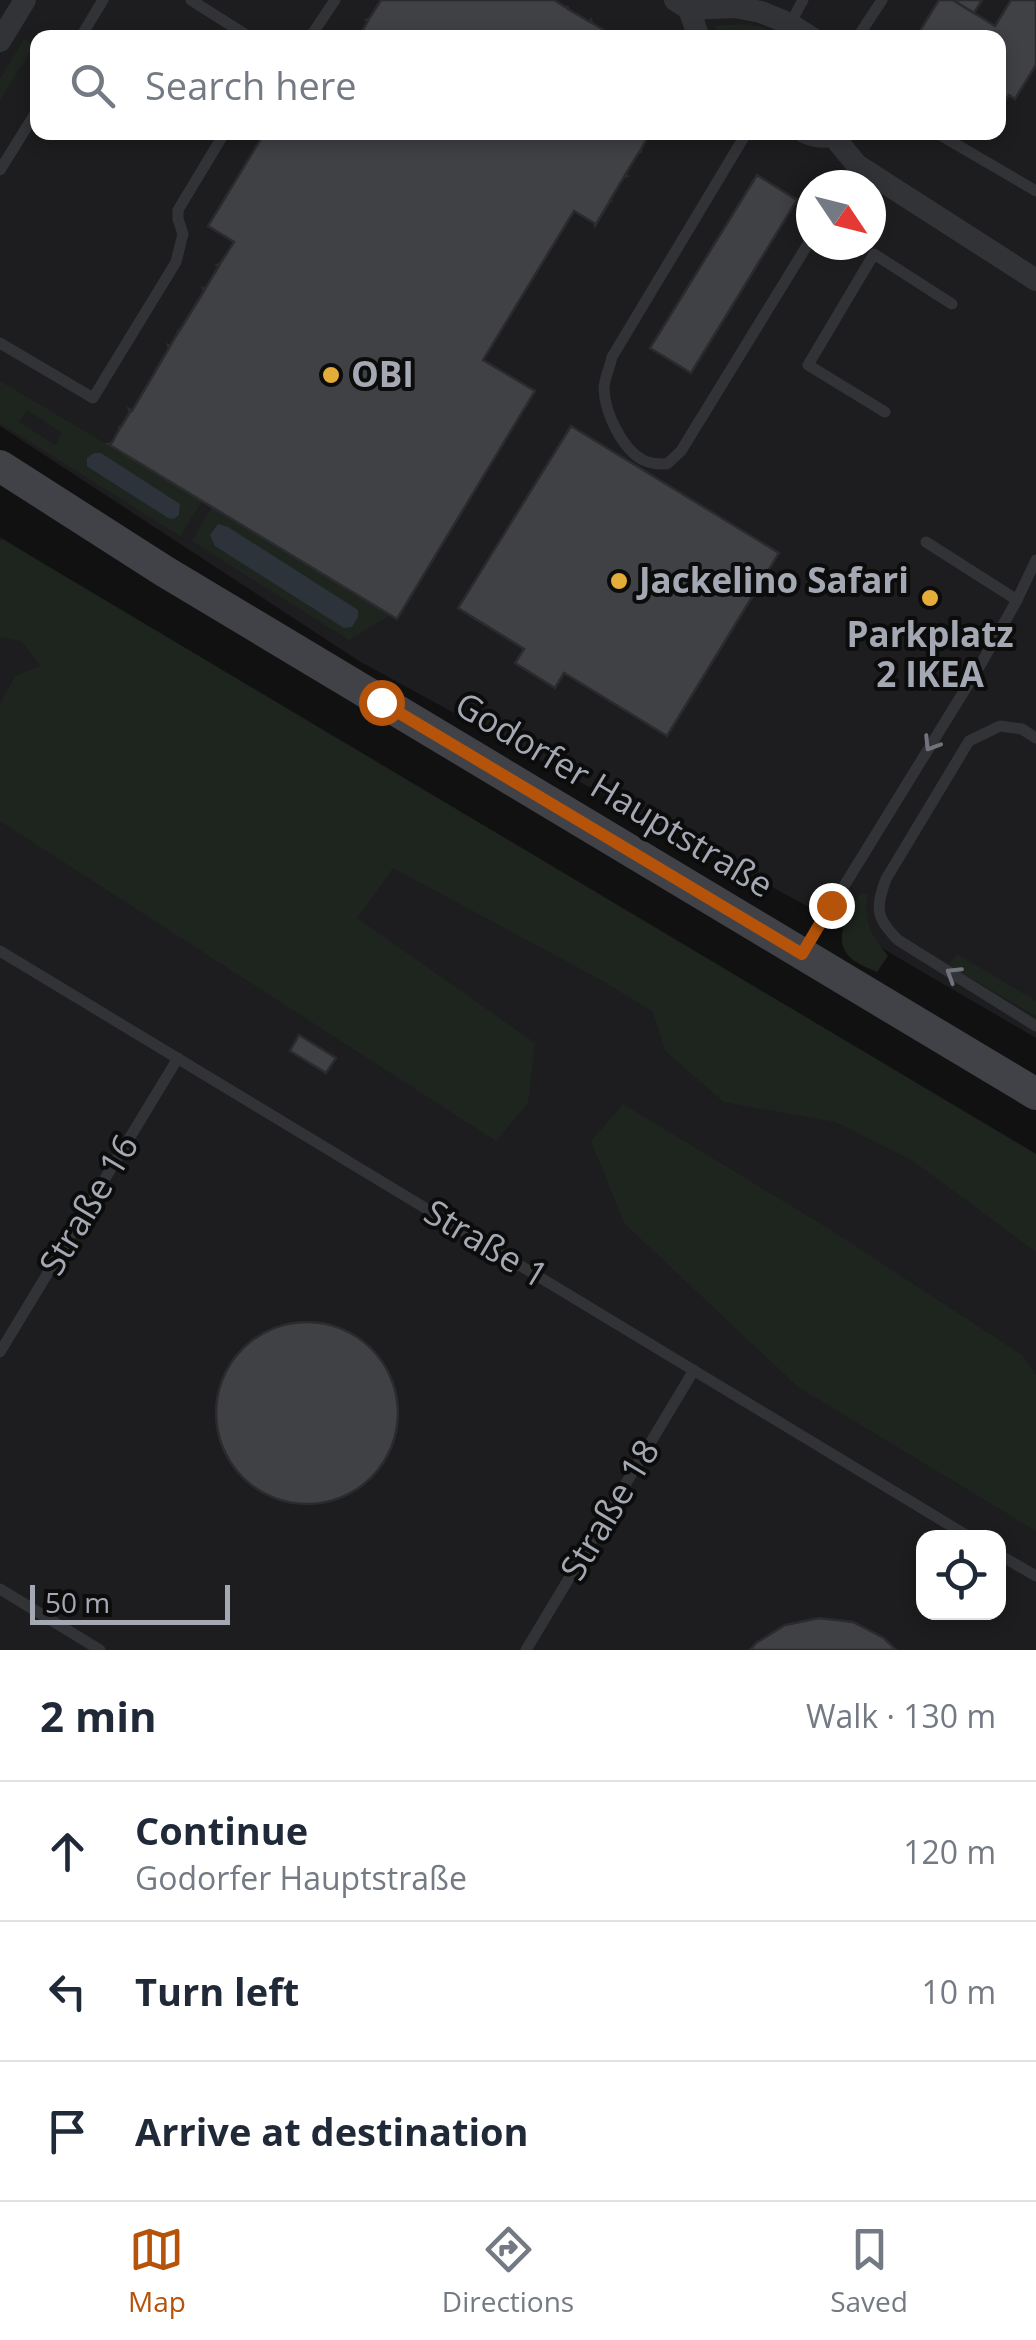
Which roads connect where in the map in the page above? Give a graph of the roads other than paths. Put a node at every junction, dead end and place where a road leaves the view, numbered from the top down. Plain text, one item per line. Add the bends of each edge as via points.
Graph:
1 (25, 0) edge
2 (103, 0) edge
3 (190, 0) edge
4 (335, 0) edge
5 (803, 0) edge
6 (882, 0) edge
7 (682, 5) edge
8 (790, 24) junction
9 (85, 30) edge
10 (238, 30) edge
11 (316, 30) edge
12 (695, 30) edge
13 (799, 30) edge
14 (862, 30) edge
15 (0, 41) edge
16 (30, 121) edge
17 (221, 140) edge
18 (742, 140) edge
19 (840, 140) edge
20 (948, 140) edge
21 (856, 164) junction
22 (0, 170) edge
23 (853, 170) edge
24 (1036, 191) edge
25 (798, 260) edge
26 (1028, 275) edge
27 (952, 304) dead end
28 (0, 343) edge
29 (885, 412) dead end
30 (0, 466) edge
31 (926, 542) dead end
32 (1036, 560) edge
33 (1017, 600) junction
34 (1036, 738) edge
35 (0, 951) edge
36 (802, 954) junction
37 (1036, 1026) edge
38 (178, 1058) junction
39 (1036, 1094) edge
40 (0, 1352) edge
41 (694, 1370) junction
42 (959, 1530) edge
43 (1006, 1559) edge
44 (1036, 1576) edge
45 (0, 1589) edge
46 (100, 1650) edge
47 (526, 1650) edge

1 - 15 street
2 - 9 lane
3 - 10 lane
4 - 11 lane
5 - 8 lane
6 - 14 lane
7 - 8 street via 760,12
7 - 12 street
8 - 13 street
16 - 22 lane
17 - 28 lane via 178,210 183,234 176,262 93,398
18 - 25 lane via 612,357 604,387 609,412 631,451 646,463 667,464 681,451
19 - 21 street
20 - 24 lane
21 - 23 lane
21 - 26 street
27 - 29 lane via 874,254 808,365
30 - 36 main road, Godorfer Hauptstraße
31 - 33 lane
32 - 33 lane
33 -> 36 lane
37 -> 34 lane via 898,940 881,923 878,901 970,740 1000,726
35 - 38 lane, Straße 1
36 - 39 main road, Godorfer Hauptstraße
38 - 40 lane, Straße 16
38 - 41 lane, Straße 1
41 - 42 lane, Straße 1
41 - 47 lane, Straße 18
43 - 44 lane
45 - 46 lane

